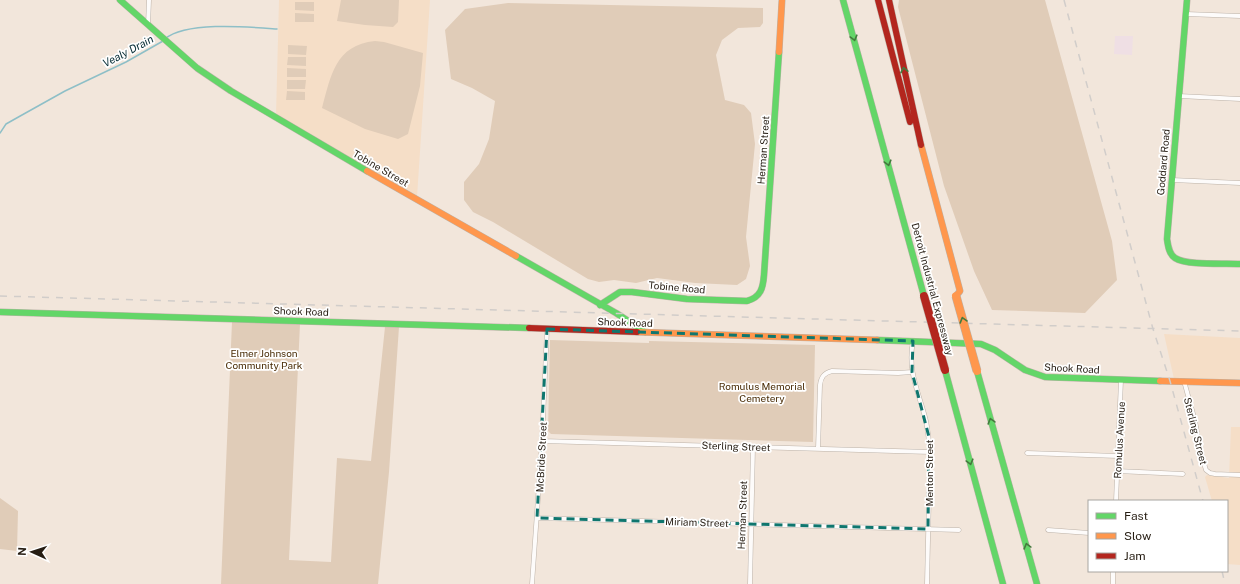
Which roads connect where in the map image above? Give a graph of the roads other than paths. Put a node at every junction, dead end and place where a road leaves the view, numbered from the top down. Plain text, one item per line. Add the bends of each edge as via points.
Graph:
1 (120, 0) edge
2 (149, 0) edge
3 (782, 0) edge
4 (843, 0) edge
5 (878, 0) edge
6 (888, 0) edge
7 (1187, 0) edge
8 (1186, 14) junction
9 (1240, 16) edge
10 (148, 25) junction
11 (1179, 96) junction
12 (1240, 99) edge
13 (1172, 180) junction
14 (1240, 183) edge
15 (1240, 264) edge
16 (956, 296) junction
17 (756, 298) joint
18 (600, 305) junction
19 (0, 312) edge
20 (546, 329) junction
21 (645, 333) junction
22 (913, 341) junction
23 (912, 372) junction
24 (1121, 380) junction
25 (1184, 381) junction
26 (1240, 383) edge
27 (542, 441) junction
28 (753, 447) junction
29 (818, 449) junction
30 (930, 452) junction
31 (1026, 453) dead end
32 (1118, 456) junction
33 (1117, 471) junction
34 (1183, 474) dead end
35 (1240, 475) edge
36 (1116, 500) edge
37 (537, 518) junction
38 (751, 523) junction
39 (928, 529) junction
40 (959, 530) dead end
41 (1048, 530) dead end
42 (1088, 533) edge
43 (1113, 572) edge
44 (532, 584) edge
45 (750, 584) edge
46 (927, 584) edge
47 (1003, 584) edge
48 (1037, 584) edge
49 (1113, 584) edge

1 - 10 main road, Tobine Street
2 - 10 street
3 - 17 main road, Herman Street via 763,290
4 -> 47 main road, Detroit Industrial Expressway, bridge
5 - 16 main road, Detroit Industrial Expressway
16 -> 6 main road via 960,291 919,139
7 - 8 main road, Goddard Road
8 - 9 street
8 - 11 main road, Goddard Road
10 - 18 main road, Tobine Street via 197,68 237,95
11 - 12 street
11 - 13 main road, Goddard Road
13 - 14 street
13 - 15 main road, Goddard Road via 1167,239 1172,255 1185,262
48 -> 16 main road, Detroit Industrial Expressway, bridge
17 - 18 main road, Tobine Road via 747,301 687,299 620,292
18 - 21 main road, Tobine Street
19 - 20 main road, Shook Road
20 - 21 main road, Shook Road
20 - 27 street, McBride Street
21 - 22 main road, Shook Road
22 - 23 street, Menton Street via 910,353
22 - 24 main road, Shook Road via 981,344 1002,353 1019,367 1045,377
23 - 29 street via 832,371 824,375 820,385
23 - 30 street, Menton Street via 926,419
24 - 25 main road, Shook Road
24 - 32 street, Romulus Avenue
25 - 26 main road, Shook Road
25 - 35 street, Sterling Street via 1206,470 1215,474
27 - 28 street, Sterling Street
27 - 37 street, McBride Street
28 - 29 street, Sterling Street
28 - 38 street, Herman Street
29 - 30 street, Sterling Street
30 - 39 street, Menton Street
31 - 32 street
32 - 33 street, Romulus Avenue
33 - 34 street
33 - 36 street, Romulus Avenue
37 - 38 street, Miriam Street
37 - 44 street, McBride Street
38 - 39 street, Miriam Street
38 - 45 street, Herman Street
39 - 40 street, Miriam Street
39 - 46 street, Menton Street
41 - 42 street
43 - 49 street

